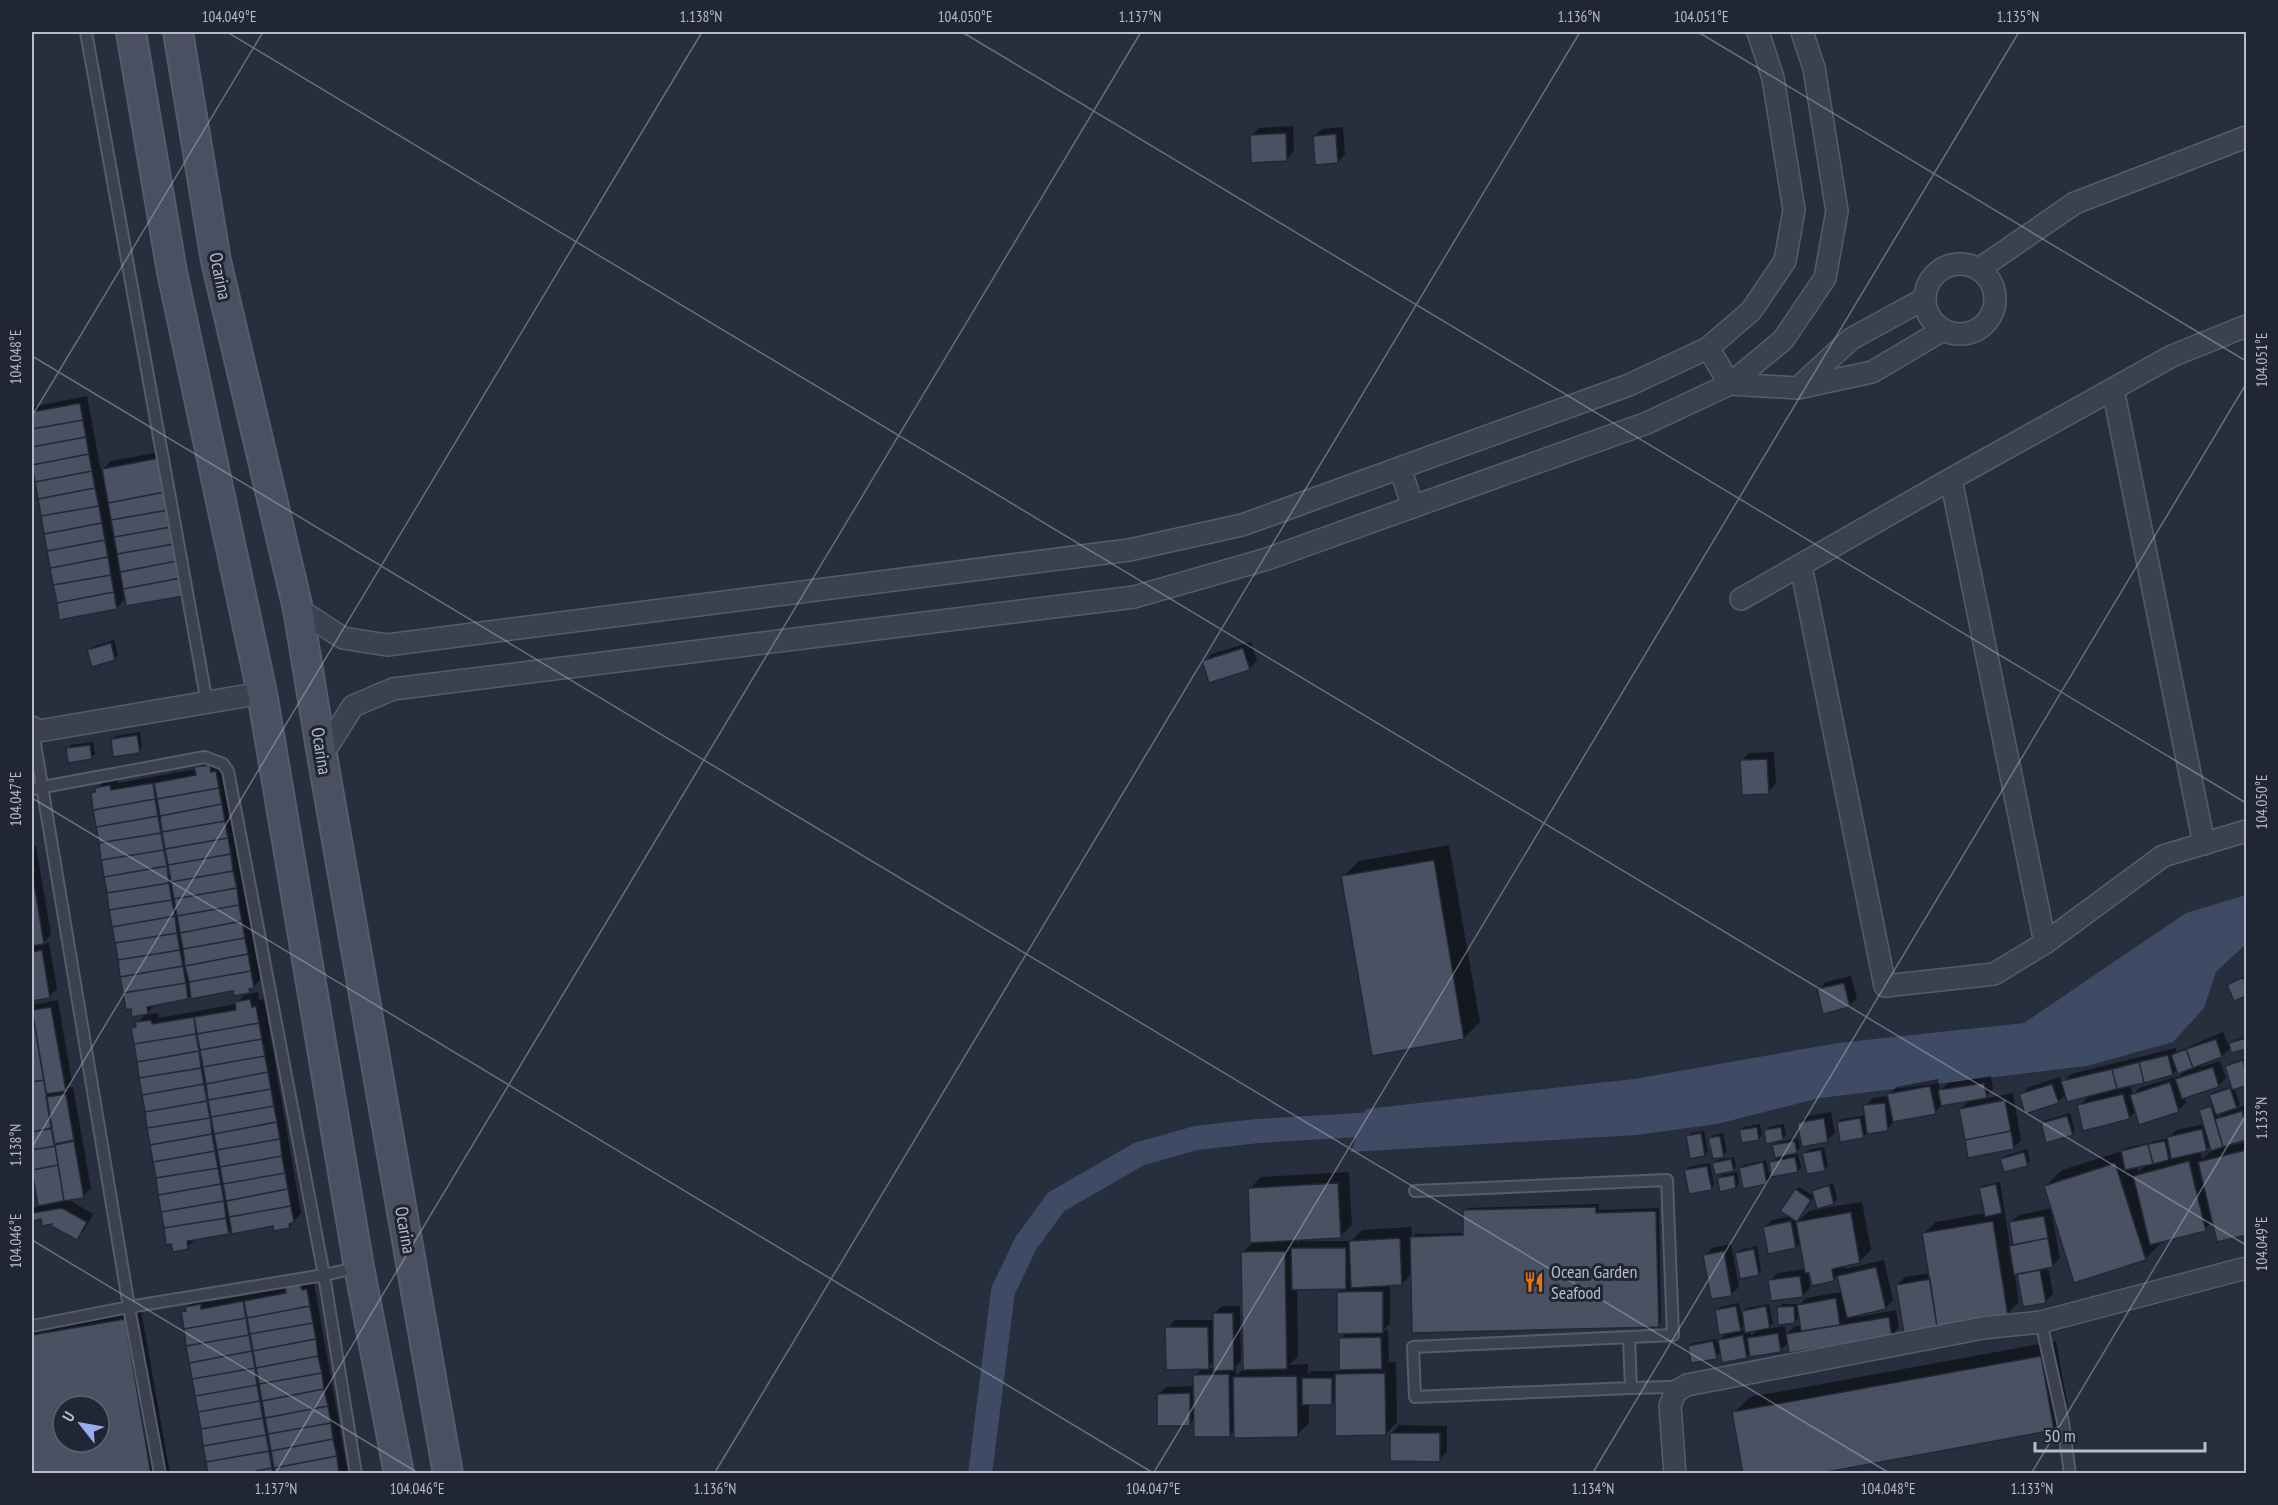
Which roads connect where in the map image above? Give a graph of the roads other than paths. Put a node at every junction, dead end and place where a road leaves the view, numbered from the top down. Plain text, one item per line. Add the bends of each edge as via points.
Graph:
1 (86, 32) edge
2 (131, 32) edge
3 (178, 32) edge
4 (1758, 32) edge
5 (1802, 32) edge
6 (2247, 137) edge
7 (216, 261) junction
8 (1979, 269) junction
9 (172, 272) junction
10 (1924, 299) junction
11 (2247, 326) edge
12 (1943, 330) junction
13 (1708, 348) junction
14 (1730, 384) junction
15 (1798, 388) junction
16 (2113, 389) junction
17 (1400, 468) junction
18 (1951, 479) junction
19 (1413, 507) junction
20 (1801, 566) junction
21 (1741, 599) dead end
22 (298, 609) junction
23 (262, 693) junction
24 (207, 703) junction
25 (32, 729) edge
26 (322, 755) junction
27 (37, 788) edge
28 (2247, 831) edge
29 (2204, 844) junction
30 (2044, 944) junction
31 (1415, 1191) dead end
32 (359, 1267) junction
33 (2247, 1268) edge
34 (324, 1275) junction
35 (129, 1307) junction
36 (2041, 1322) junction
37 (32, 1326) edge
38 (1629, 1337) junction
39 (1631, 1388) junction
40 (1675, 1392) junction
41 (160, 1473) edge
42 (356, 1473) edge
43 (399, 1473) edge
44 (448, 1473) edge
45 (1675, 1473) edge
46 (2070, 1473) edge

1 - 24 lane
2 - 9 main road
3 - 7 main road, Ocarina
4 - 13 street via 1773,78 1794,210 1785,261 1752,311
5 - 14 street via 1814,68 1837,211 1825,278 1783,340
6 - 8 street via 2075,203
7 - 9 main road
7 - 22 main road, Ocarina
8 - 10 street via 1969,264 1953,264 1938,271 1928,283
8 - 12 street via 1994,290 1990,316 1969,332
9 - 23 main road
10 - 12 street via 1933,322
10 - 15 street via 1851,339
11 - 16 street via 2172,356
12 - 15 street via 1872,372
13 - 14 street
13 - 17 street via 1629,385
14 - 15 street
14 - 19 street via 1647,423
16 - 18 street
16 - 29 street
17 - 19 street
17 - 22 street via 1242,525 1129,550 493,632 387,645 343,638
18 - 20 street
18 - 30 street
19 - 26 street via 1267,559 1134,597 393,689 353,706
20 - 21 street
20 - 30 street via 1885,986 1994,974
22 - 26 main road, Ocarina
23 - 24 street
23 - 32 main road
24 - 25 street
25 - 27 lane
26 - 44 main road, Ocarina
27 - 34 lane via 205,757 223,764 228,771
27 - 35 lane
28 - 29 street
29 - 30 street via 2163,856
31 - 38 lane via 1667,1180 1673,1335
32 - 34 lane
32 - 43 main road
33 - 36 street
34 - 35 lane
34 - 42 lane
35 - 37 lane
35 - 41 lane
36 - 40 street via 1983,1328 1687,1385
36 - 46 lane
38 - 39 lane
38 - 39 lane via 1413,1347 1415,1397
39 - 40 lane via 1669,1387
40 - 45 street via 1670,1406

